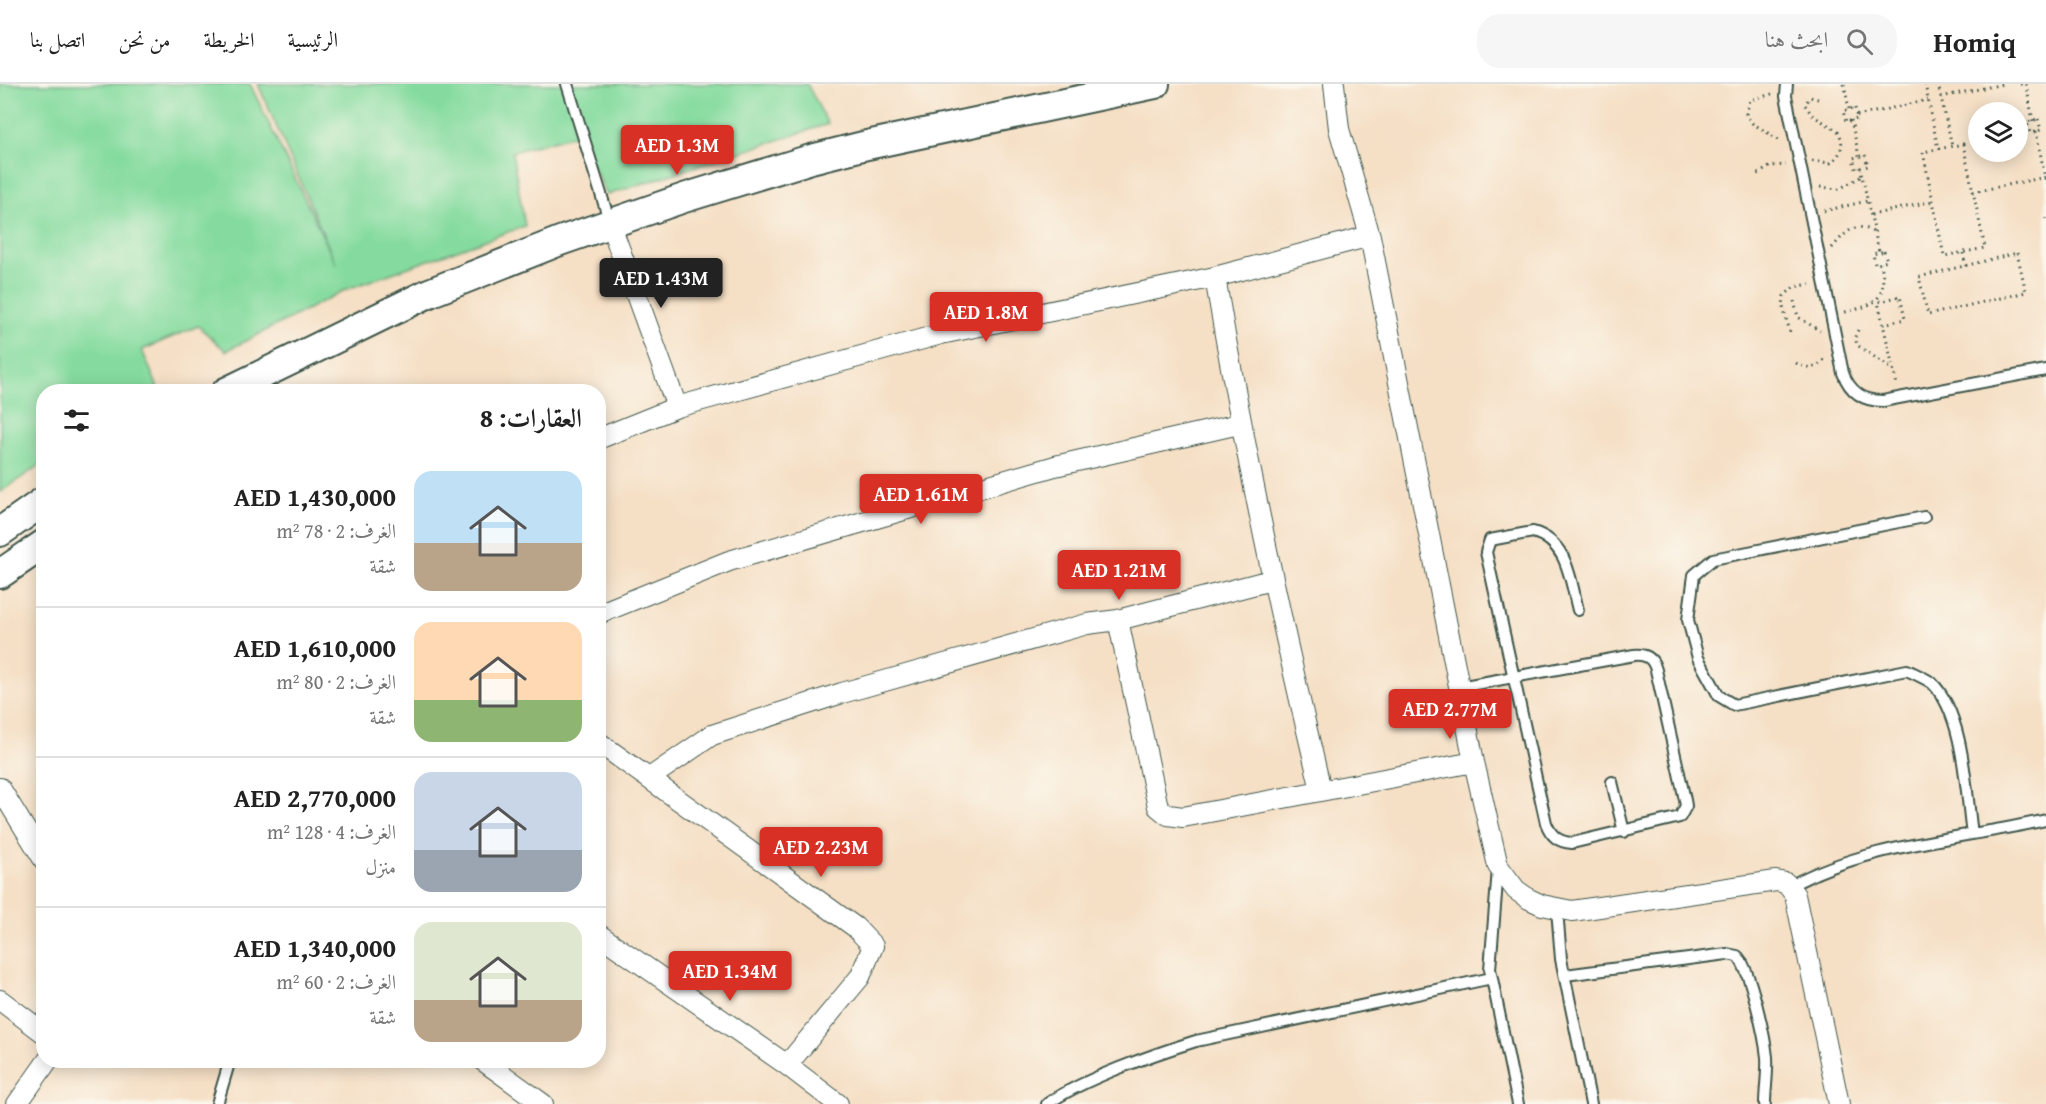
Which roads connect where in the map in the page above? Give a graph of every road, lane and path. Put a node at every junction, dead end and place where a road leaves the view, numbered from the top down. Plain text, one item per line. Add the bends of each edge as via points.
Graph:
1 (567, 84) edge
2 (1155, 84) edge
3 (1334, 84) edge
4 (1787, 84) edge
5 (1844, 84) edge
6 (1925, 84) edge
7 (1938, 84) edge
8 (2003, 84) edge
9 (2020, 84) edge
10 (2027, 84) edge
11 (1786, 96) junction
12 (1941, 98) junction
13 (1818, 99) dead end
14 (1928, 100) junction
15 (1850, 109) junction
16 (1857, 116) junction
17 (1851, 120) junction
18 (1952, 146) junction
19 (1938, 149) junction
20 (1797, 151) junction
21 (1858, 156) junction
22 (1860, 167) junction
23 (1758, 174) dead end
24 (1802, 174) junction
25 (1862, 176) junction
26 (2046, 177) edge
27 (2046, 183) edge
28 (1973, 192) junction
29 (1868, 201) junction
30 (1933, 201) junction
31 (1810, 214) junction
32 (1871, 215) junction
33 (610, 223) junction
34 (1875, 233) junction
35 (1370, 236) junction
36 (1962, 252) junction
37 (1821, 261) junction
38 (1966, 266) junction
39 (1215, 277) junction
40 (1826, 289) junction
41 (1794, 301) dead end
42 (1877, 301) junction
43 (1831, 313) junction
44 (1883, 324) junction
45 (1858, 330) dead end
46 (1790, 332) dead end
47 (1825, 336) dead end
48 (1828, 350) dead end
49 (1796, 363) dead end
50 (1894, 370) junction
51 (2046, 370) edge
52 (243, 384) edge
53 (1900, 398) junction
54 (677, 407) junction
55 (1239, 424) junction
56 (606, 436) edge
57 (36, 507) edge
58 (1924, 517) dead end
59 (0, 532) edge
60 (36, 549) edge
61 (0, 574) edge
62 (1271, 580) junction
63 (1578, 610) dead end
64 (606, 611) edge
65 (1118, 620) junction
66 (1515, 675) junction
67 (1459, 687) junction
68 (606, 747) edge
69 (1474, 762) junction
70 (651, 777) junction
71 (1612, 782) dead end
72 (0, 788) edge
73 (1321, 790) junction
74 (2046, 820) edge
75 (1624, 832) junction
76 (1972, 834) junction
77 (36, 847) edge
78 (1498, 866) junction
79 (1790, 886) junction
80 (1557, 909) junction
81 (606, 940) edge
82 (1565, 975) junction
83 (1492, 978) junction
84 (0, 1000) edge
85 (36, 1027) edge
86 (788, 1065) junction
87 (42, 1068) edge
88 (228, 1068) edge
89 (493, 1068) edge
90 (17, 1104) edge
91 (217, 1104) edge
92 (543, 1104) edge
93 (838, 1104) edge
94 (1047, 1104) edge
95 (1518, 1104) edge
96 (1591, 1104) edge
97 (1766, 1104) edge
98 (1839, 1104) edge

1 - 33 lane
2 - 33 street via 811,159
3 - 35 street via 1339,129
4 - 11 lane
5 - 15 path
6 - 14 path
7 - 12 path
8 - 12 path
9 - 10 path
10 - 26 path via 2033,121 2027,122 2030,133 2036,131
11 - 20 lane
11 - 20 path via 1770,94 1756,98 1748,104 1746,114 1752,123
12 - 18 path
13 - 20 path via 1810,97 1805,105 1812,115 1838,131 1842,142 1840,155 1830,163 1819,164
14 - 16 path
14 - 19 path
15 - 16 path via 1855,108
15 - 17 path via 1843,111 1846,122
16 - 17 path
17 - 21 path
18 - 19 path
18 - 28 path via 1963,144
19 - 30 path via 1923,152
20 - 24 lane
21 - 22 path via 1853,158 1856,169
21 - 22 path via 1865,155 1868,166
22 - 25 path
23 - 24 path via 1779,164
24 - 25 path via 1811,184 1830,189 1848,186
24 - 31 lane
25 - 29 path
26 - 27 path
26 - 28 path
28 - 36 path via 1984,248
29 - 31 path
29 - 32 path
30 - 32 path
30 - 36 path via 1944,256
31 - 37 lane
32 - 34 path
33 - 52 street via 429,293
33 - 54 street
34 - 37 path via 1862,227 1849,230
34 - 42 path via 1879,252 1873,254 1875,265 1881,263 1884,286
35 - 39 street
35 - 67 street
36 - 38 path
37 - 40 lane
38 - 38 path via 1919,277 1928,315 2026,292 2017,253
39 - 54 street via 941,334
39 - 55 street
40 - 43 lane
40 - 46 path via 1802,284 1786,291 1783,301
41 - 47 path via 1798,318
42 - 43 path via 1856,310
42 - 44 path
42 - 44 path via 1900,296 1905,319
43 - 53 lane via 1843,373 1850,388 1874,401
44 - 50 path
45 - 50 path via 1857,345
48 - 49 path via 1825,360 1816,367
50 - 53 path
51 - 53 lane
54 - 56 street
55 - 62 street
55 - 64 street via 1055,466 729,561
57 - 59 street
58 - 76 lane via 1713,559 1694,575 1688,620 1698,658 1719,696 1734,705 1907,670 1931,683 1948,706 1957,734
60 - 61 street
62 - 65 street
62 - 73 street
63 - 66 lane via 1563,556 1554,543 1528,532 1490,540 1486,552
65 - 70 street via 1088,624 842,693 712,735
65 - 73 street via 1158,807 1168,815 1184,817
66 - 67 lane
66 - 75 lane via 1546,823 1552,835 1572,843
66 - 75 lane via 1640,654 1654,664 1686,806 1675,820
67 - 69 street
68 - 70 street
69 - 73 street
69 - 78 street
70 - 86 street via 855,927 873,946 860,977
71 - 75 lane
72 - 77 street
74 - 76 lane
76 - 79 lane via 1841,863
78 - 80 street via 1516,890
78 - 83 lane via 1490,949
79 - 80 street via 1776,881 1587,909
79 - 98 street
80 - 82 lane
81 - 86 street
82 - 96 lane
82 - 97 lane via 1726,954 1737,956 1746,968 1764,1043
83 - 94 lane via 1196,1041 1127,1066
83 - 95 lane
84 - 85 street
86 - 93 street
87 - 90 street
88 - 91 lane
89 - 92 street

